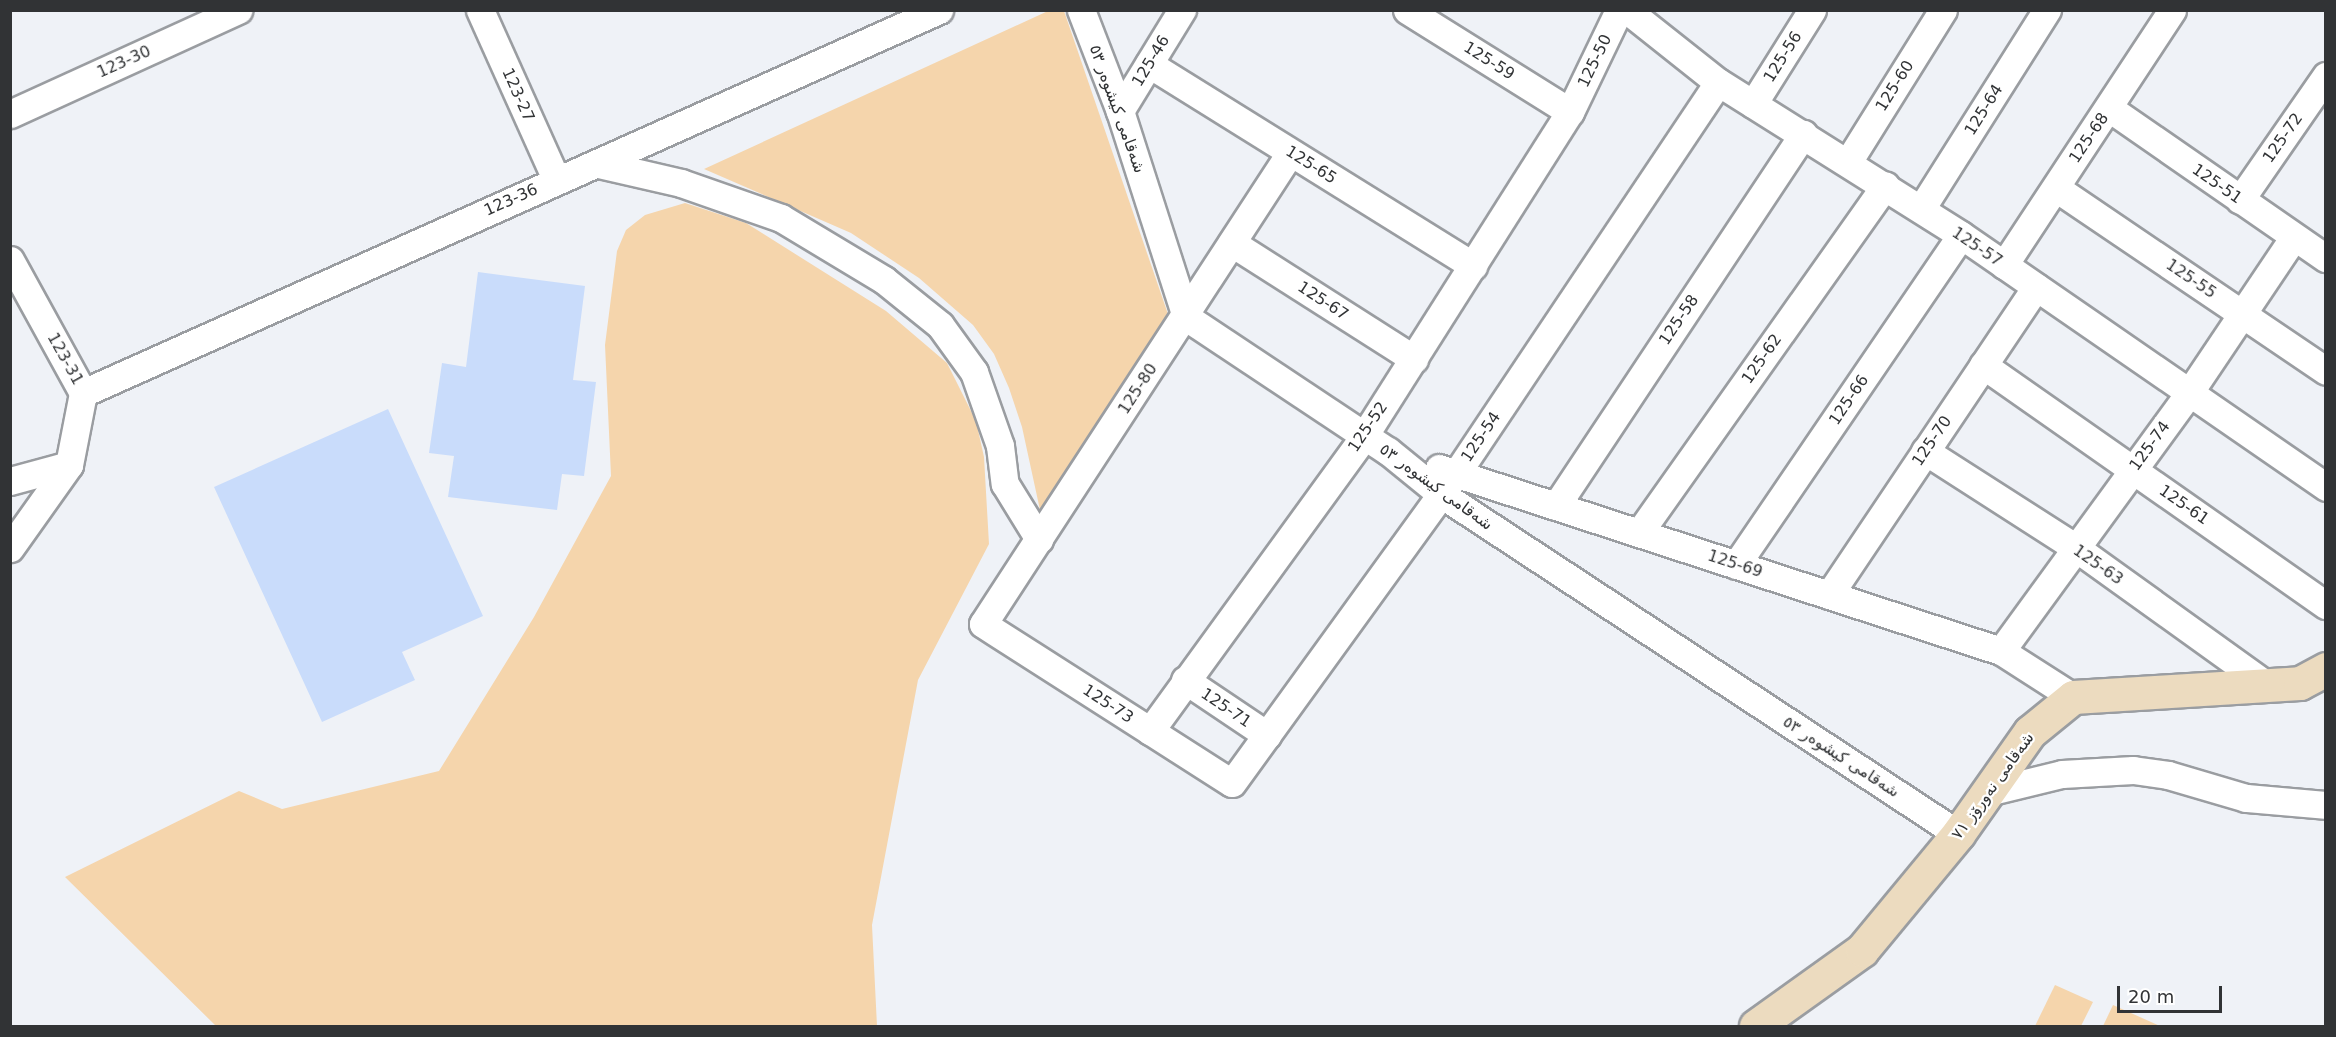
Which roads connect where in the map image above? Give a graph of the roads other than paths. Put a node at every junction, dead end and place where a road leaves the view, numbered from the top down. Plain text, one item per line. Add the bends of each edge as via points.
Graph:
1 (237, 10) edge
2 (480, 10) edge
3 (939, 10) edge
4 (1081, 10) edge
5 (1182, 10) edge
6 (1407, 10) edge
7 (1619, 10) edge
8 (1627, 10) edge
9 (1812, 10) edge
10 (1943, 10) edge
11 (2047, 10) edge
12 (2172, 10) edge
13 (1149, 64) junction
14 (2325, 76) edge
15 (1718, 82) junction
16 (1753, 104) junction
17 (2109, 108) junction
18 (1120, 111) junction
19 (1570, 112) junction
20 (10, 114) edge
21 (1803, 134) junction
22 (1290, 153) junction
23 (1848, 162) junction
24 (599, 164) junction
25 (556, 179) junction
26 (1885, 185) junction
27 (2056, 188) junction
28 (2240, 200) junction
29 (1921, 209) junction
30 (1961, 235) junction
31 (2294, 237) junction
32 (1232, 243) junction
33 (2325, 258) edge
34 (10, 260) edge
35 (2004, 265) junction
36 (1473, 266) junction
37 (2036, 287) junction
38 (2242, 314) junction
39 (1186, 317) junction
40 (1414, 359) junction
41 (1983, 365) junction
42 (2325, 371) edge
43 (83, 393) junction
44 (2188, 393) junction
45 (1364, 436) junction
46 (1925, 451) junction
47 (1388, 452) joint
48 (69, 465) junction
49 (2133, 470) junction
50 (10, 481) edge
51 (1448, 484) junction
52 (2325, 487) edge
53 (1556, 506) junction
54 (1639, 534) junction
55 (1039, 539) junction
56 (10, 548) edge
57 (2076, 548) junction
58 (1736, 565) junction
59 (1829, 595) junction
60 (2325, 605) edge
61 (983, 624) joint
62 (2001, 651) junction
63 (2325, 669) edge
64 (1185, 680) junction
65 (2267, 685) junction
66 (2073, 696) junction
67 (1150, 730) junction
68 (1267, 735) junction
69 (1232, 783) joint
70 (1988, 792) junction
71 (2325, 805) edge
72 (1958, 834) junction
73 (1756, 1026) edge

1 - 20 street, 123-30
2 - 25 street, 123-27
3 - 24 street, 123-36
4 - 18 street, شەقامی کیشوەر ٥٣
5 - 13 street, 125-46
6 - 19 street, 125-59
7 - 19 street, 125-50
8 - 15 street, 125-57
9 - 16 street, 125-56
10 - 23 street, 125-60
11 - 29 street, 125-64
12 - 17 street, 125-68
13 - 18 street, 125-46
13 - 22 street, 125-65
14 - 28 street, 125-72
15 - 16 street, 125-57
15 - 51 street, 125-54
16 - 21 street, 125-57
17 - 27 street, 125-68
17 - 28 street, 125-51
18 - 39 street, شەقامی کیشوەر ٥٣
19 - 36 street, 125-52
21 - 23 street, 125-57
21 - 53 street, 125-58
22 - 32 street, 125-80
22 - 36 street, 125-65
23 - 26 street, 125-57
24 - 25 street, 123-36
24 - 55 street via 681,183 781,218 884,280 940,325 974,372 1000,446 1005,484
25 - 43 street, 123-36
26 - 29 street, 125-57
26 - 54 street, 125-62
27 - 35 street, 125-68
27 - 38 street, 125-55
28 - 31 street, 125-51
29 - 30 street, 125-57
30 - 35 street, 125-57
30 - 58 street, 125-66
31 - 33 street, 125-51
31 - 38 street, 125-74
32 - 39 street, 125-80
32 - 40 street, 125-67
34 - 43 street, 123-31
35 - 37 street, 125-57
36 - 40 street, 125-52
37 - 41 street, 125-70
37 - 44 street, 125-57
38 - 42 street, 125-55
38 - 44 street, 125-74
39 - 45 street, شەقامی کیشوەر ٥٣
39 - 55 street, 125-80
40 - 45 street, 125-52
41 - 46 street, 125-70
41 - 49 street, 125-61
43 - 48 street, 123-31
44 - 49 street, 125-74
44 - 52 street, 125-57
45 - 47 street, شەقامی کیشوەر ٥٣
45 - 64 street, 125-52
46 - 57 street, 125-63
46 - 59 street, 125-70
47 - 51 street, 125-69
48 - 50 street
48 - 56 street
49 - 57 street, 125-74
49 - 60 street, 125-61
51 - 53 street, 125-69
51 - 68 street, 125-54
51 - 72 street, شەقامی کیشوەر ٥٣
53 - 54 street, 125-69
54 - 58 street, 125-69
55 - 61 street, 125-80
57 - 62 street, 125-74
57 - 65 street, 125-63
58 - 59 street, 125-69
59 - 62 street, 125-69
61 - 67 street, 125-73
62 - 66 street, 125-69
63 - 65 street via 2300,683
64 - 67 street, 125-52
64 - 68 street, 125-71
65 - 66 street
66 - 70 street, شەقامی نەورۆز ٧١ via 2030,732
67 - 69 street, 125-73
68 - 69 street, 125-54
70 - 71 street via 2062,774 2133,770 2168,775 2246,798
70 - 72 street, شەقامی نەورۆز ٧١
72 - 73 street, شەقامی نەورۆز ٧١ via 1862,950

